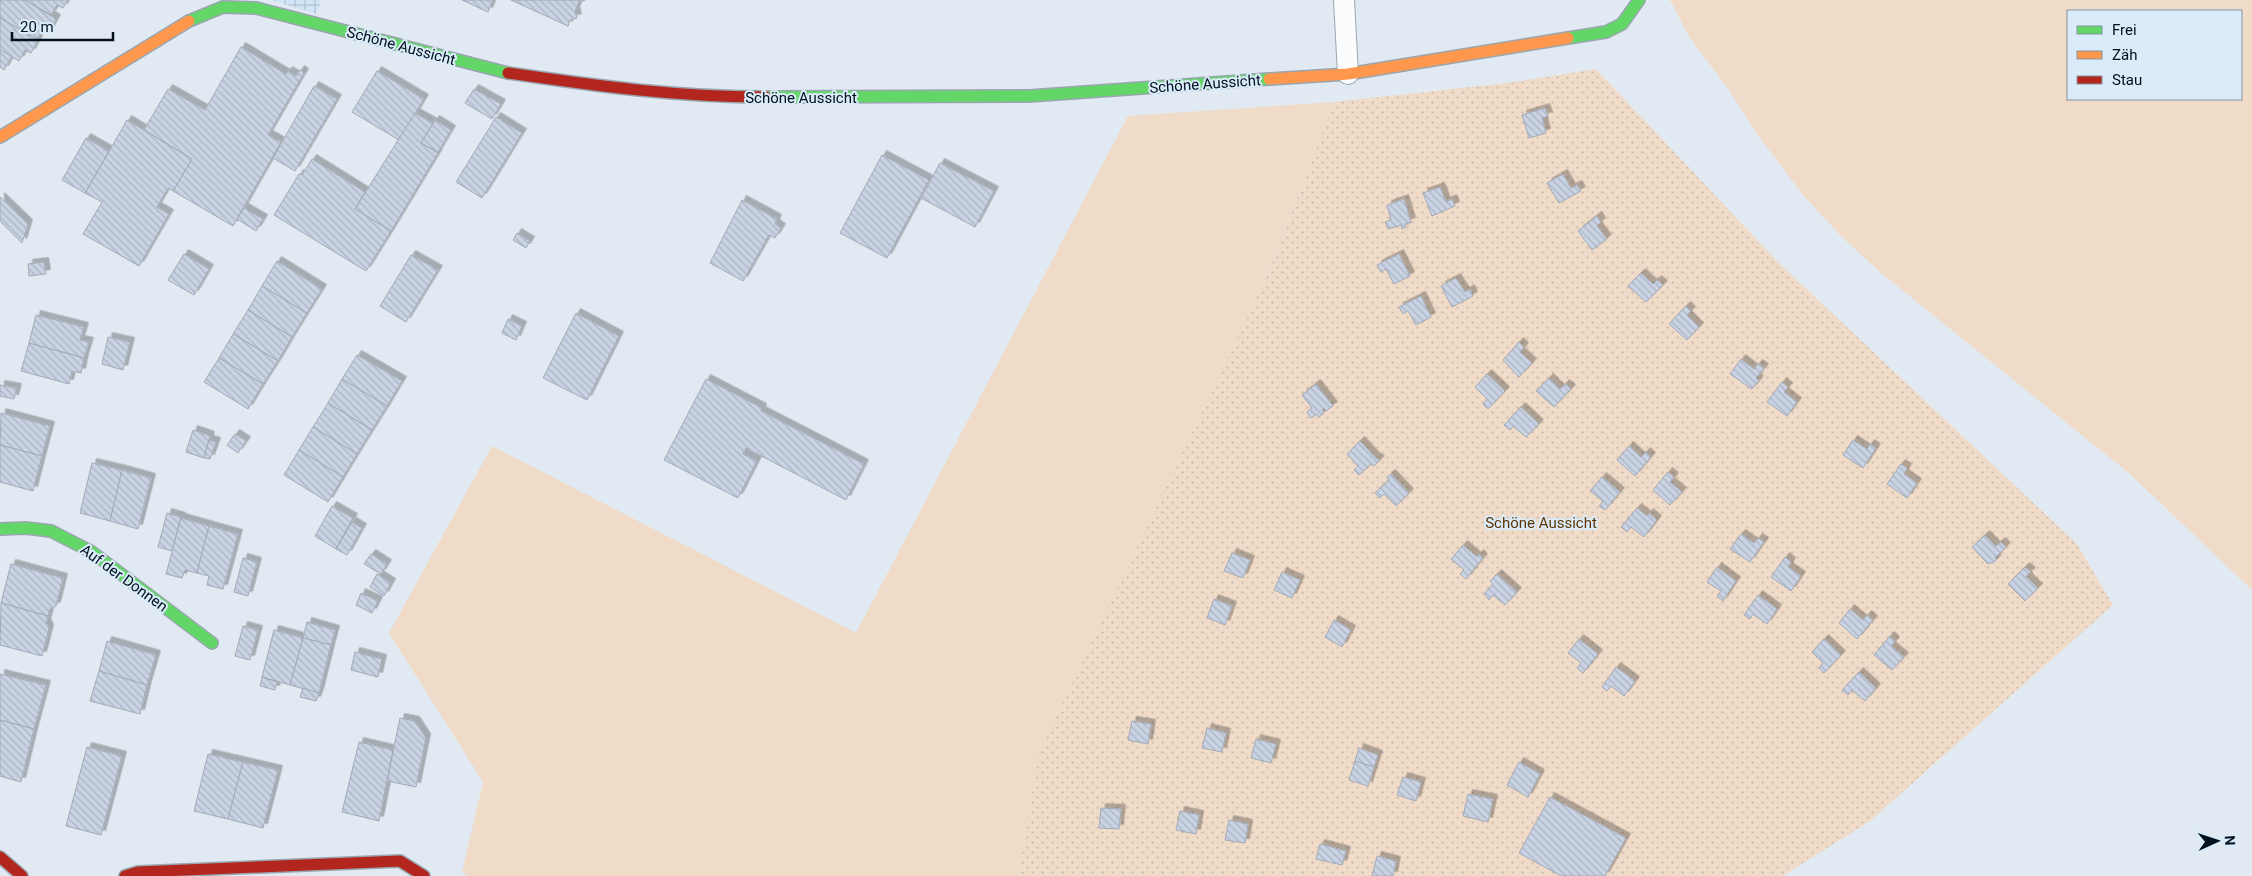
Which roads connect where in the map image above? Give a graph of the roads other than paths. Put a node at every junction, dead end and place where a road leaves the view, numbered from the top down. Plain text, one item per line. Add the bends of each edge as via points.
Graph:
1 (1344, 0) edge
2 (1636, 5) edge
3 (1348, 74) junction
4 (0, 137) edge
5 (0, 529) edge
6 (212, 643) dead end
7 (0, 857) edge
8 (22, 876) edge
9 (125, 876) edge
10 (424, 876) edge

1 - 3 lane
2 - 3 street, Schöne Aussicht via 1622,24 1606,32
3 - 4 street, Schöne Aussicht via 1029,96 703,97 622,90 505,73 256,8 223,7 186,22
5 - 6 street, Auf der Donnen via 51,531 92,552
7 - 8 street
9 - 10 street via 138,872 400,861

